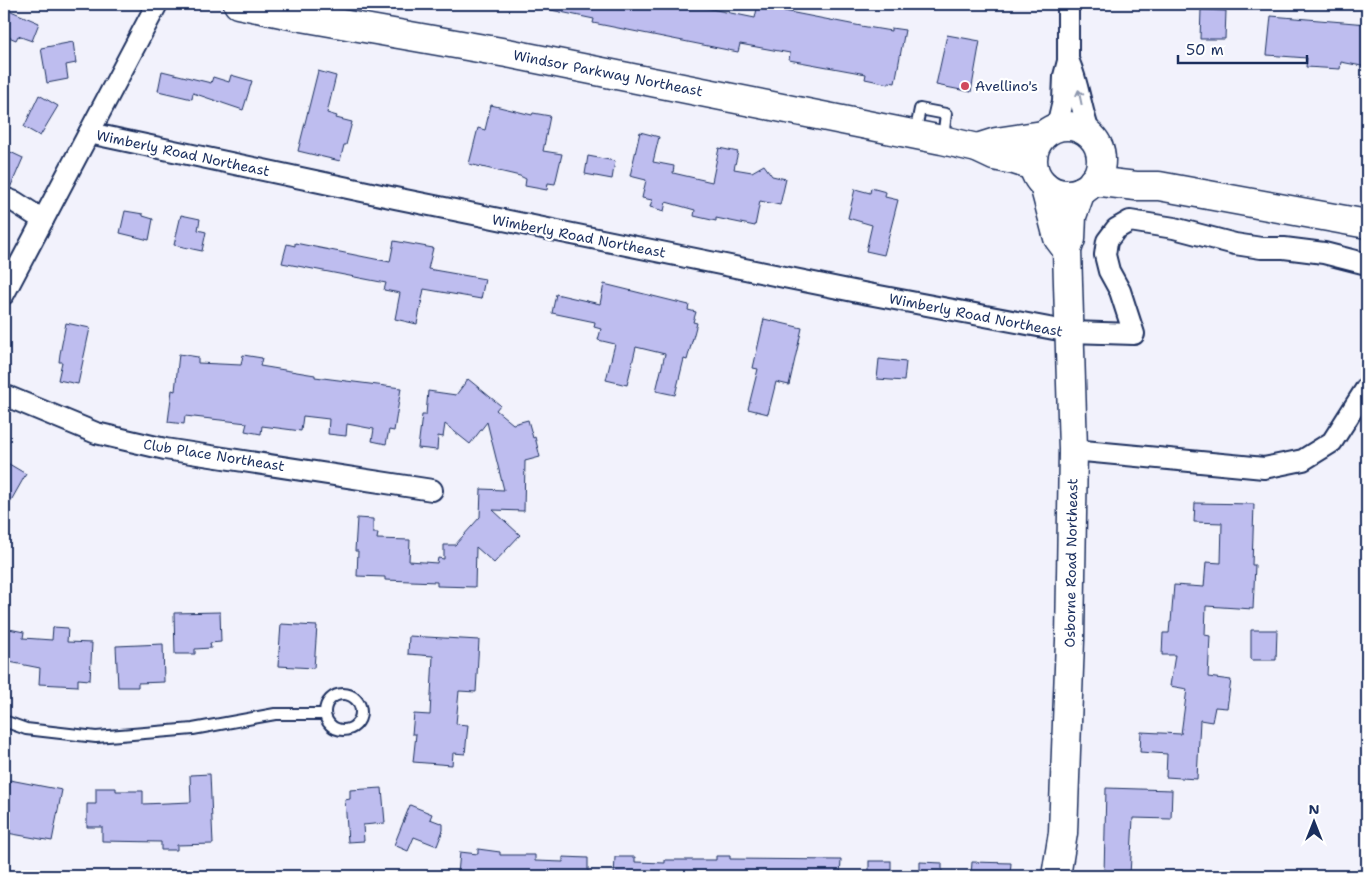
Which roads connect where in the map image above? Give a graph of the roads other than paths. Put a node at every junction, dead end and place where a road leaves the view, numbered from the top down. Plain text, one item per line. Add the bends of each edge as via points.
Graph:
1 (157, 4) edge
2 (238, 4) edge
3 (1068, 4) edge
4 (299, 10) edge
5 (1068, 61) junction
6 (1050, 131) junction
7 (89, 134) junction
8 (1095, 144) junction
9 (977, 148) junction
10 (1038, 175) junction
11 (1087, 186) junction
12 (1159, 186) junction
13 (4, 198) edge
14 (43, 220) junction
15 (1367, 224) edge
16 (1067, 250) junction
17 (1367, 264) edge
18 (4, 294) edge
19 (1070, 332) junction
20 (1367, 387) edge
21 (4, 395) edge
22 (1073, 450) junction
23 (432, 490) dead end
24 (325, 714) dead end
25 (4, 721) edge
26 (1056, 876) edge

1 - 7 street
2 - 4 street, Windsor Parkway Northeast
3 - 5 street
4 - 9 street, Windsor Parkway Northeast
5 - 6 street via 1063,101
8 -> 5 street via 1084,120 1075,76
6 - 8 street via 1069,126 1080,128
6 - 9 street, Windsor Parkway Northeast
6 - 10 street via 1033,150
7 - 14 street
7 - 19 street, Wimberly Road Northeast via 863,293
8 - 11 street via 1101,165 1097,176
8 - 12 street via 1114,165 1147,177
9 - 10 street, Windsor Parkway Northeast via 1014,160
10 - 11 street via 1059,194 1070,194
10 - 16 street, Osborne Road Northeast via 1058,238
11 - 12 street
11 - 16 street, Osborne Road Northeast via 1072,216
12 - 15 street
13 - 14 street
14 - 18 street
16 - 19 street, Osborne Road Northeast
17 - 19 street, Wimberly Road Northeast via 1324,253 1235,244 1174,228 1130,221 1116,229 1107,241 1105,255 1134,334
19 - 22 street, Osborne Road Northeast
20 - 22 street via 1332,442 1303,460 1264,468
21 - 23 street, Club Place Northeast via 96,433 165,449
22 - 26 street, Osborne Road Northeast via 1062,833
24 - 25 lane via 275,714 193,729 96,737 26,729

